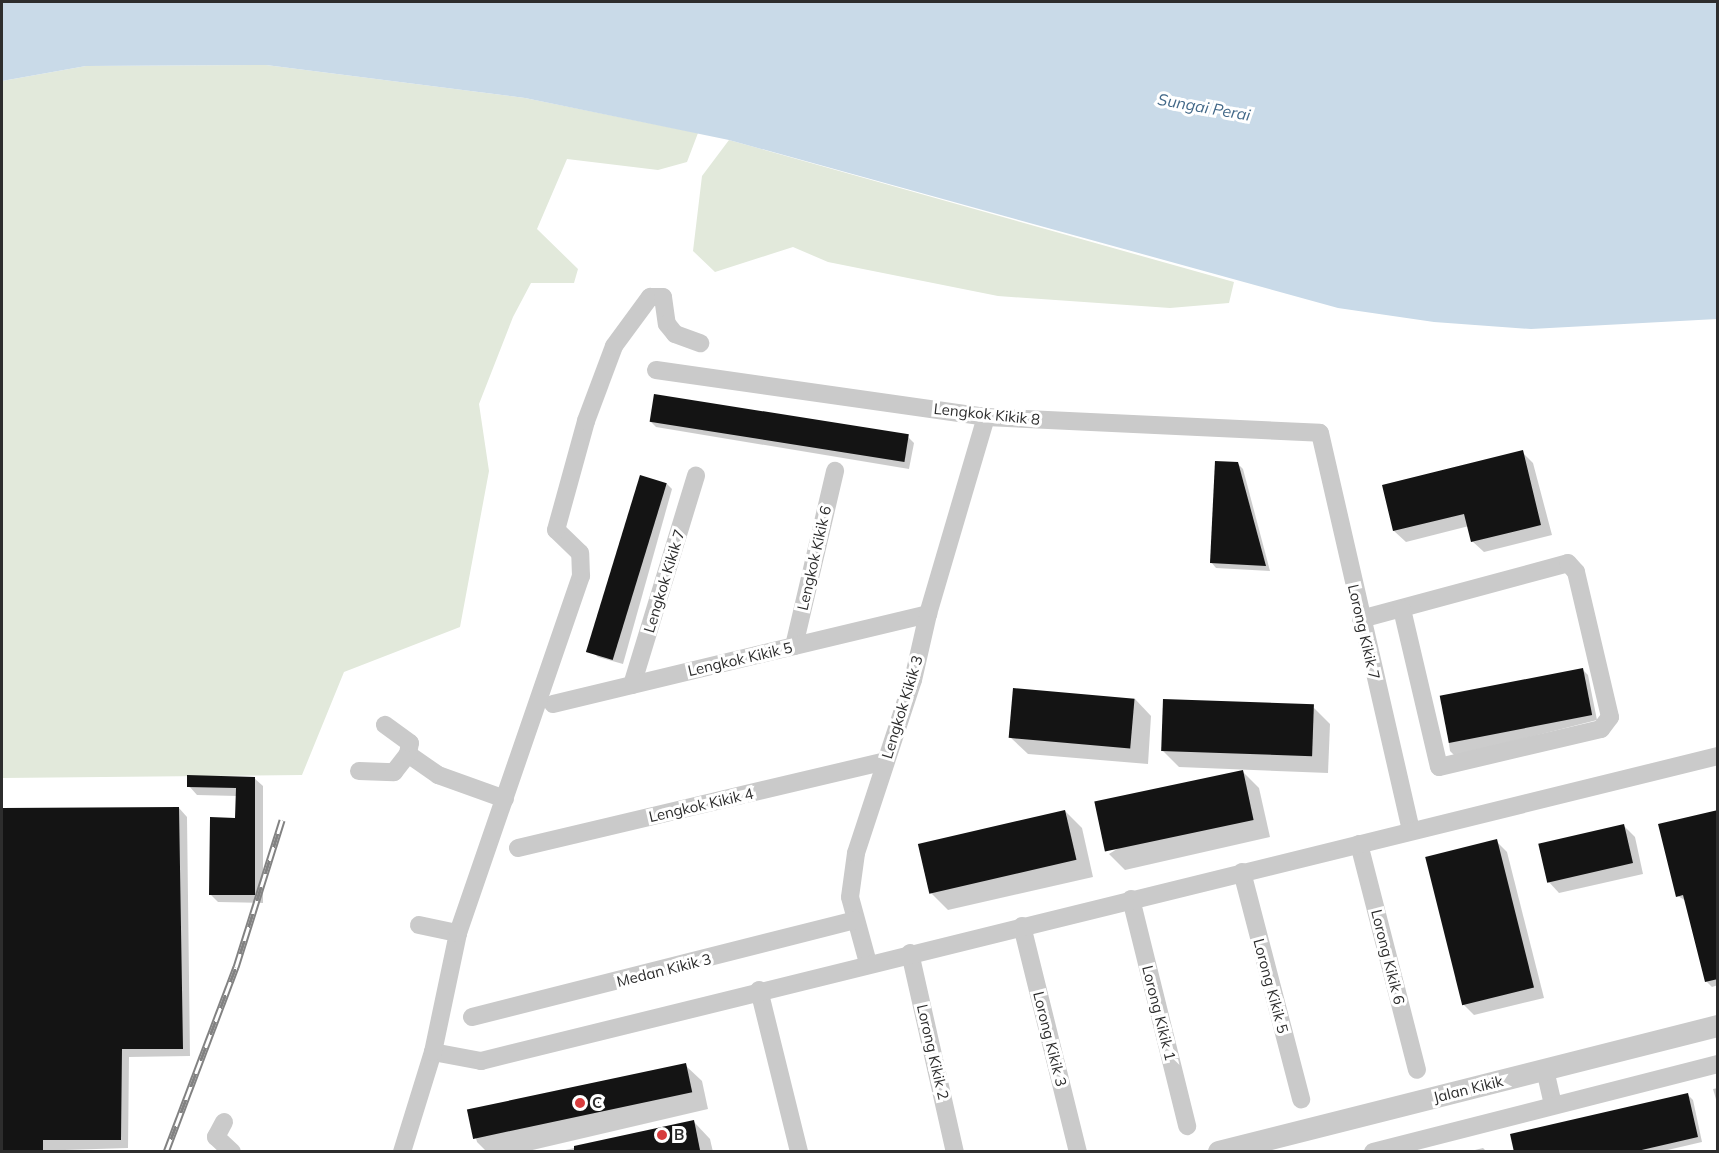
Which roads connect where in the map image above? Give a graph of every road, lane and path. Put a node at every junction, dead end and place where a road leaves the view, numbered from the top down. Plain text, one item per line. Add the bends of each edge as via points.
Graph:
1 (700, 343) dead end
2 (656, 370) dead end
3 (986, 417) junction
4 (1320, 433) joint
5 (835, 471) dead end
6 (696, 476) dead end
7 (1402, 609) junction
8 (927, 614) junction
9 (1361, 619) junction
10 (794, 646) junction
11 (632, 685) junction
12 (553, 704) dead end
13 (385, 725) dead end
14 (408, 754) junction
15 (1718, 756) edge
16 (885, 761) junction
17 (358, 771) dead end
18 (505, 799) junction
19 (1411, 831) junction
20 (1359, 844) junction
21 (518, 848) dead end
22 (1242, 872) junction
23 (1131, 899) junction
24 (855, 920) junction
25 (419, 925) dead end
26 (1022, 926) junction
27 (458, 933) junction
28 (910, 953) junction
29 (868, 963) junction
30 (759, 990) junction
31 (472, 1017) dead end
32 (1718, 1026) edge
33 (433, 1052) junction
34 (1718, 1064) edge
35 (1417, 1070) dead end
36 (1545, 1070) junction
37 (1301, 1099) dead end
38 (1553, 1106) junction
39 (224, 1122) dead end
40 (1187, 1126) dead end
41 (1225, 1151) edge
42 (232, 1152) edge
43 (402, 1152) edge
44 (799, 1152) edge
45 (956, 1152) edge
46 (1078, 1152) edge
47 (1373, 1152) edge

1 - 18 street via 675,334 667,324 663,297 650,297 614,346 586,421 556,530 580,553 581,576
2 - 3 street, Lengkok Kikik 8
3 - 4 street, Lengkok Kikik 8
3 - 8 street, Lengkok Kikik 3
4 - 9 street, Lorong Kikik 7
5 - 10 street, Lengkok Kikik 6
6 - 11 street, Lengkok Kikik 7
7 - 7 street via 1439,768 1601,729 1610,717 1576,572 1568,563
7 - 9 street
8 - 10 street, Lengkok Kikik 5
8 - 16 street, Lengkok Kikik 3 via 913,680
9 - 19 street, Lorong Kikik 7
10 - 11 street, Lengkok Kikik 5
11 - 12 street, Lengkok Kikik 5
13 - 14 street via 410,743
14 - 17 street via 394,772
14 - 18 street via 438,775
15 - 19 street
16 - 21 street, Lengkok Kikik 4
16 - 24 street, Lengkok Kikik 3 via 856,853 850,897
18 - 27 street
19 - 20 street
20 - 22 street
20 - 35 street, Lorong Kikik 6
22 - 23 street
22 - 37 street, Lorong Kikik 5
23 - 26 street
23 - 40 street, Lorong Kikik 1
24 - 29 street, Lengkok Kikik 3
24 - 31 street, Medan Kikik 3
25 - 27 street
26 - 28 street
26 - 46 street, Lorong Kikik 3
27 - 33 street
28 - 29 street
28 - 45 street, Lorong Kikik 2
29 - 30 street
30 - 33 street via 481,1061
30 - 44 street
32 - 36 street, Jalan Kikik
33 - 43 street
34 - 38 street
36 - 38 street
36 - 41 street, Jalan Kikik
38 - 47 street
39 - 42 street via 216,1137

